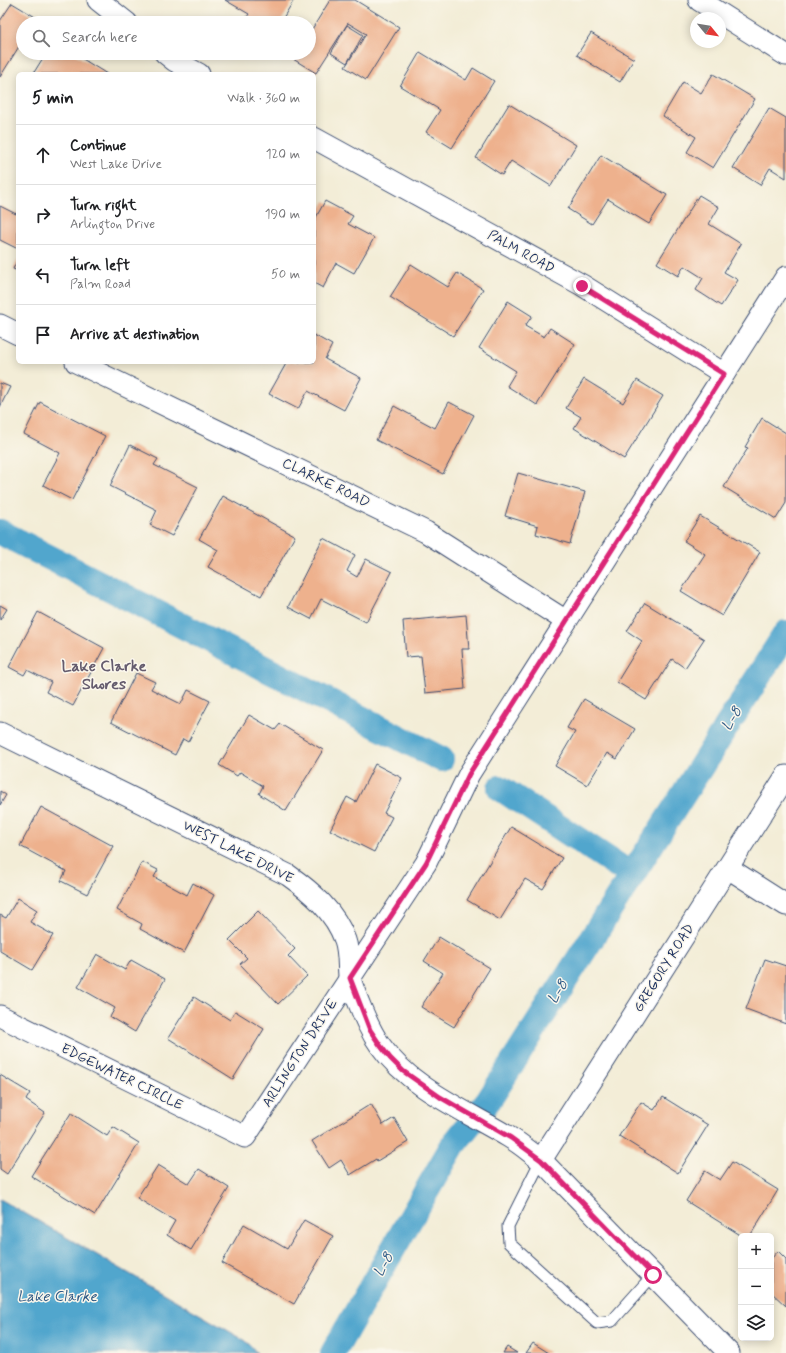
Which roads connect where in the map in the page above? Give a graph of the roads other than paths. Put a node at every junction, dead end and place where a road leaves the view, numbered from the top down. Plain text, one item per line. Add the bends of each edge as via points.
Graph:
1 (98, 0) edge
2 (698, 0) edge
3 (118, 16) edge
4 (786, 54) edge
5 (174, 60) edge
6 (195, 72) edge
7 (316, 139) edge
8 (786, 276) edge
9 (0, 325) edge
10 (16, 333) edge
11 (80, 364) edge
12 (724, 374) junction
13 (566, 621) junction
14 (0, 733) edge
15 (786, 776) edge
16 (728, 868) junction
17 (786, 905) edge
18 (350, 978) junction
19 (0, 1016) edge
20 (245, 1137) joint
21 (541, 1160) junction
22 (653, 1275) junction
23 (729, 1353) edge

1 - 3 street
2 - 4 street
5 - 6 street
7 - 12 street, PALM ROAD via 582,286
8 - 12 street, ARLINGTON DRIVE
9 - 10 street
11 - 13 street, CLARKE ROAD via 426,532
12 - 13 street, ARLINGTON DRIVE
13 - 18 street, ARLINGTON DRIVE via 469,774 426,863
14 - 18 street, WEST LAKE DRIVE via 288,875 328,910 345,941
15 - 16 street, GREGORY ROAD
16 - 17 street
16 - 21 street, GREGORY ROAD
18 - 20 street, ARLINGTON DRIVE
18 - 21 street, WEST LAKE DRIVE via 363,1013 380,1045 403,1071 440,1097 511,1138
19 - 20 street, EDGEWATER CIRCLE
21 - 22 street, WEST LAKE DRIVE
21 - 22 lane via 508,1226 509,1243 597,1323 612,1321
22 - 23 street, WEST LAKE DRIVE

